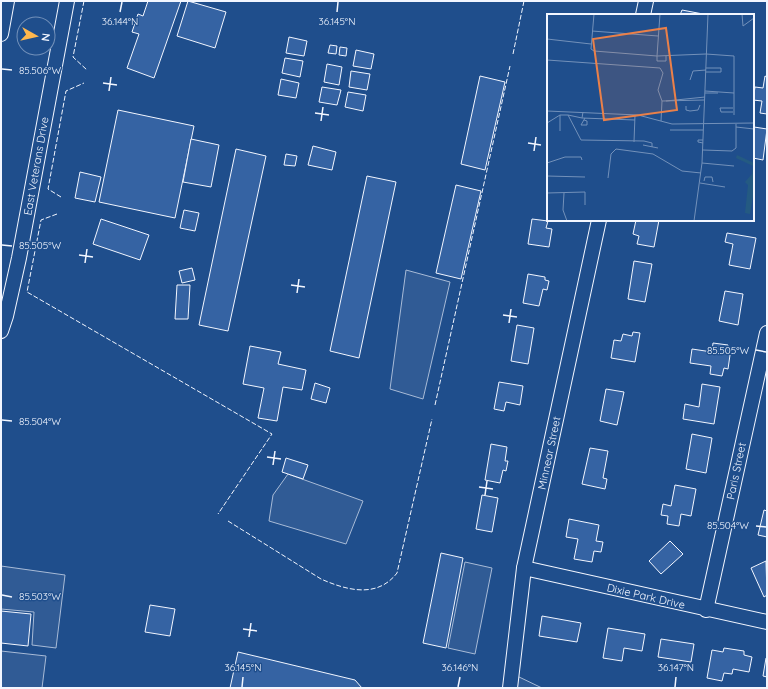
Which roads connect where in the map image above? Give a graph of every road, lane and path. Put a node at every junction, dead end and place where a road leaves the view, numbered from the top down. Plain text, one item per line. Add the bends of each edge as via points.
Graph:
1 (7, 1) edge
2 (67, 1) edge
3 (646, 1) edge
4 (643, 14) edge
5 (1, 34) edge
6 (599, 221) edge
7 (6, 296) edge
8 (1, 331) edge
9 (767, 333) edge
10 (524, 568) junction
11 (706, 610) junction
12 (767, 622) edge
13 (510, 688) edge

1 - 5 street
2 - 7 street, East Veterans Drive
3 - 4 street
6 - 10 street, Minnear Street
7 - 8 street, East Veterans Drive
9 - 11 street, Paris Street
10 - 11 street, Dixie Park Drive
10 - 13 street, Minnear Street
11 - 12 street, Dixie Park Drive

